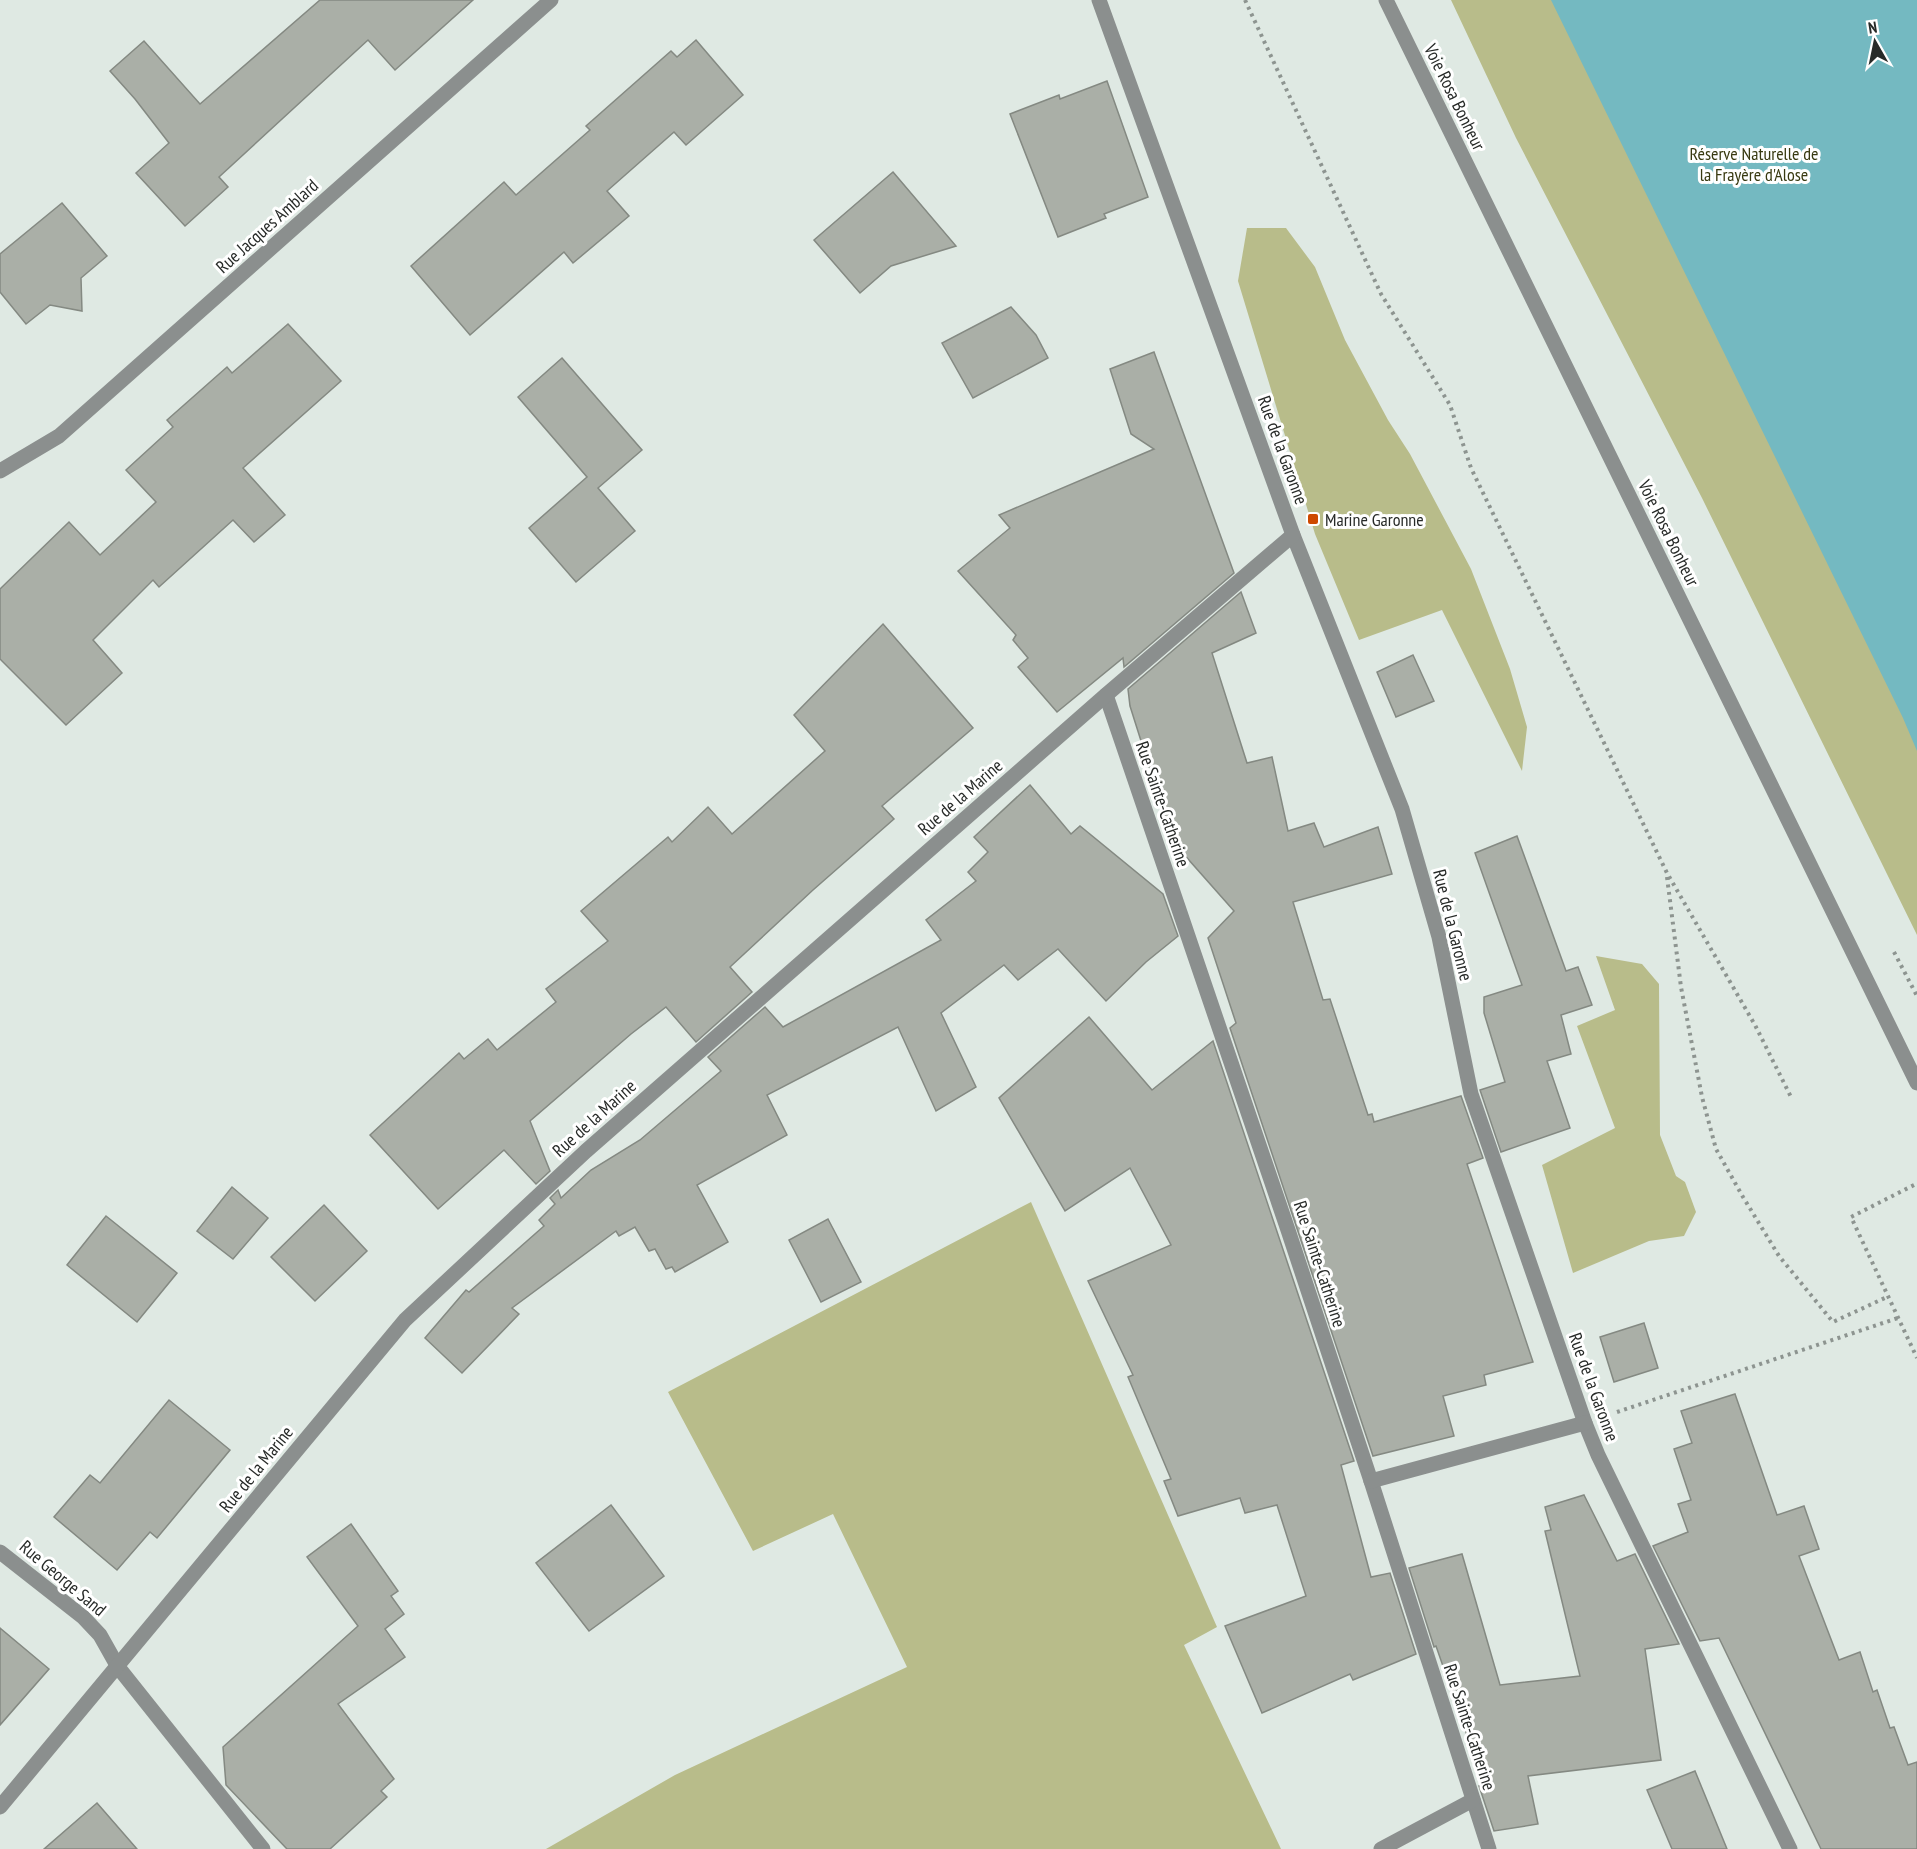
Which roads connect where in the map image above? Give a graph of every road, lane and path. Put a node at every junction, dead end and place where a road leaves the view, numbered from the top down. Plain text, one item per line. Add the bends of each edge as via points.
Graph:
1 (551, 0) edge
2 (1100, 0) edge
3 (1245, 0) edge
4 (1386, 0) edge
5 (0, 471) edge
6 (1293, 535) junction
7 (1106, 695) junction
8 (1667, 873) junction
9 (1917, 1083) edge
10 (1792, 1099) dead end
11 (1914, 1185) dead end
12 (1887, 1297) junction
13 (1898, 1318) junction
14 (1917, 1358) edge
15 (1585, 1423) junction
16 (1371, 1481) junction
17 (0, 1552) edge
18 (118, 1667) junction
19 (1473, 1800) junction
20 (0, 1807) edge
21 (263, 1849) edge
22 (1382, 1849) edge
23 (1489, 1849) edge
24 (1790, 1849) edge

1 - 5 street, Rue Jacques Amblard via 59,436
2 - 6 street, Rue de la Garonne
3 - 8 path via 1381,294 1450,405 1471,468
4 - 9 street, Voie Rosa Bonheur
6 - 7 street, Rue de la Marine
6 - 15 street, Rue de la Garonne via 1402,809 1439,937 1471,1094
7 - 16 street, Rue Sainte-Catherine
7 - 18 street, Rue de la Marine via 586,1151 405,1320
8 - 10 path via 1755,1025
8 - 12 path via 1681,987 1716,1149 1779,1256 1833,1322
11 - 12 path via 1851,1217
12 - 13 path
13 - 14 path
13 - 15 path
15 - 16 street
15 - 24 street, Rue de la Garonne
16 - 19 street, Rue Sainte-Catherine
17 - 18 street, Rue George Sand via 83,1617 100,1635
18 - 20 street, Rue de la Marine
18 - 21 street, Rue George Sand
19 - 22 street
19 - 23 street, Rue Sainte-Catherine

